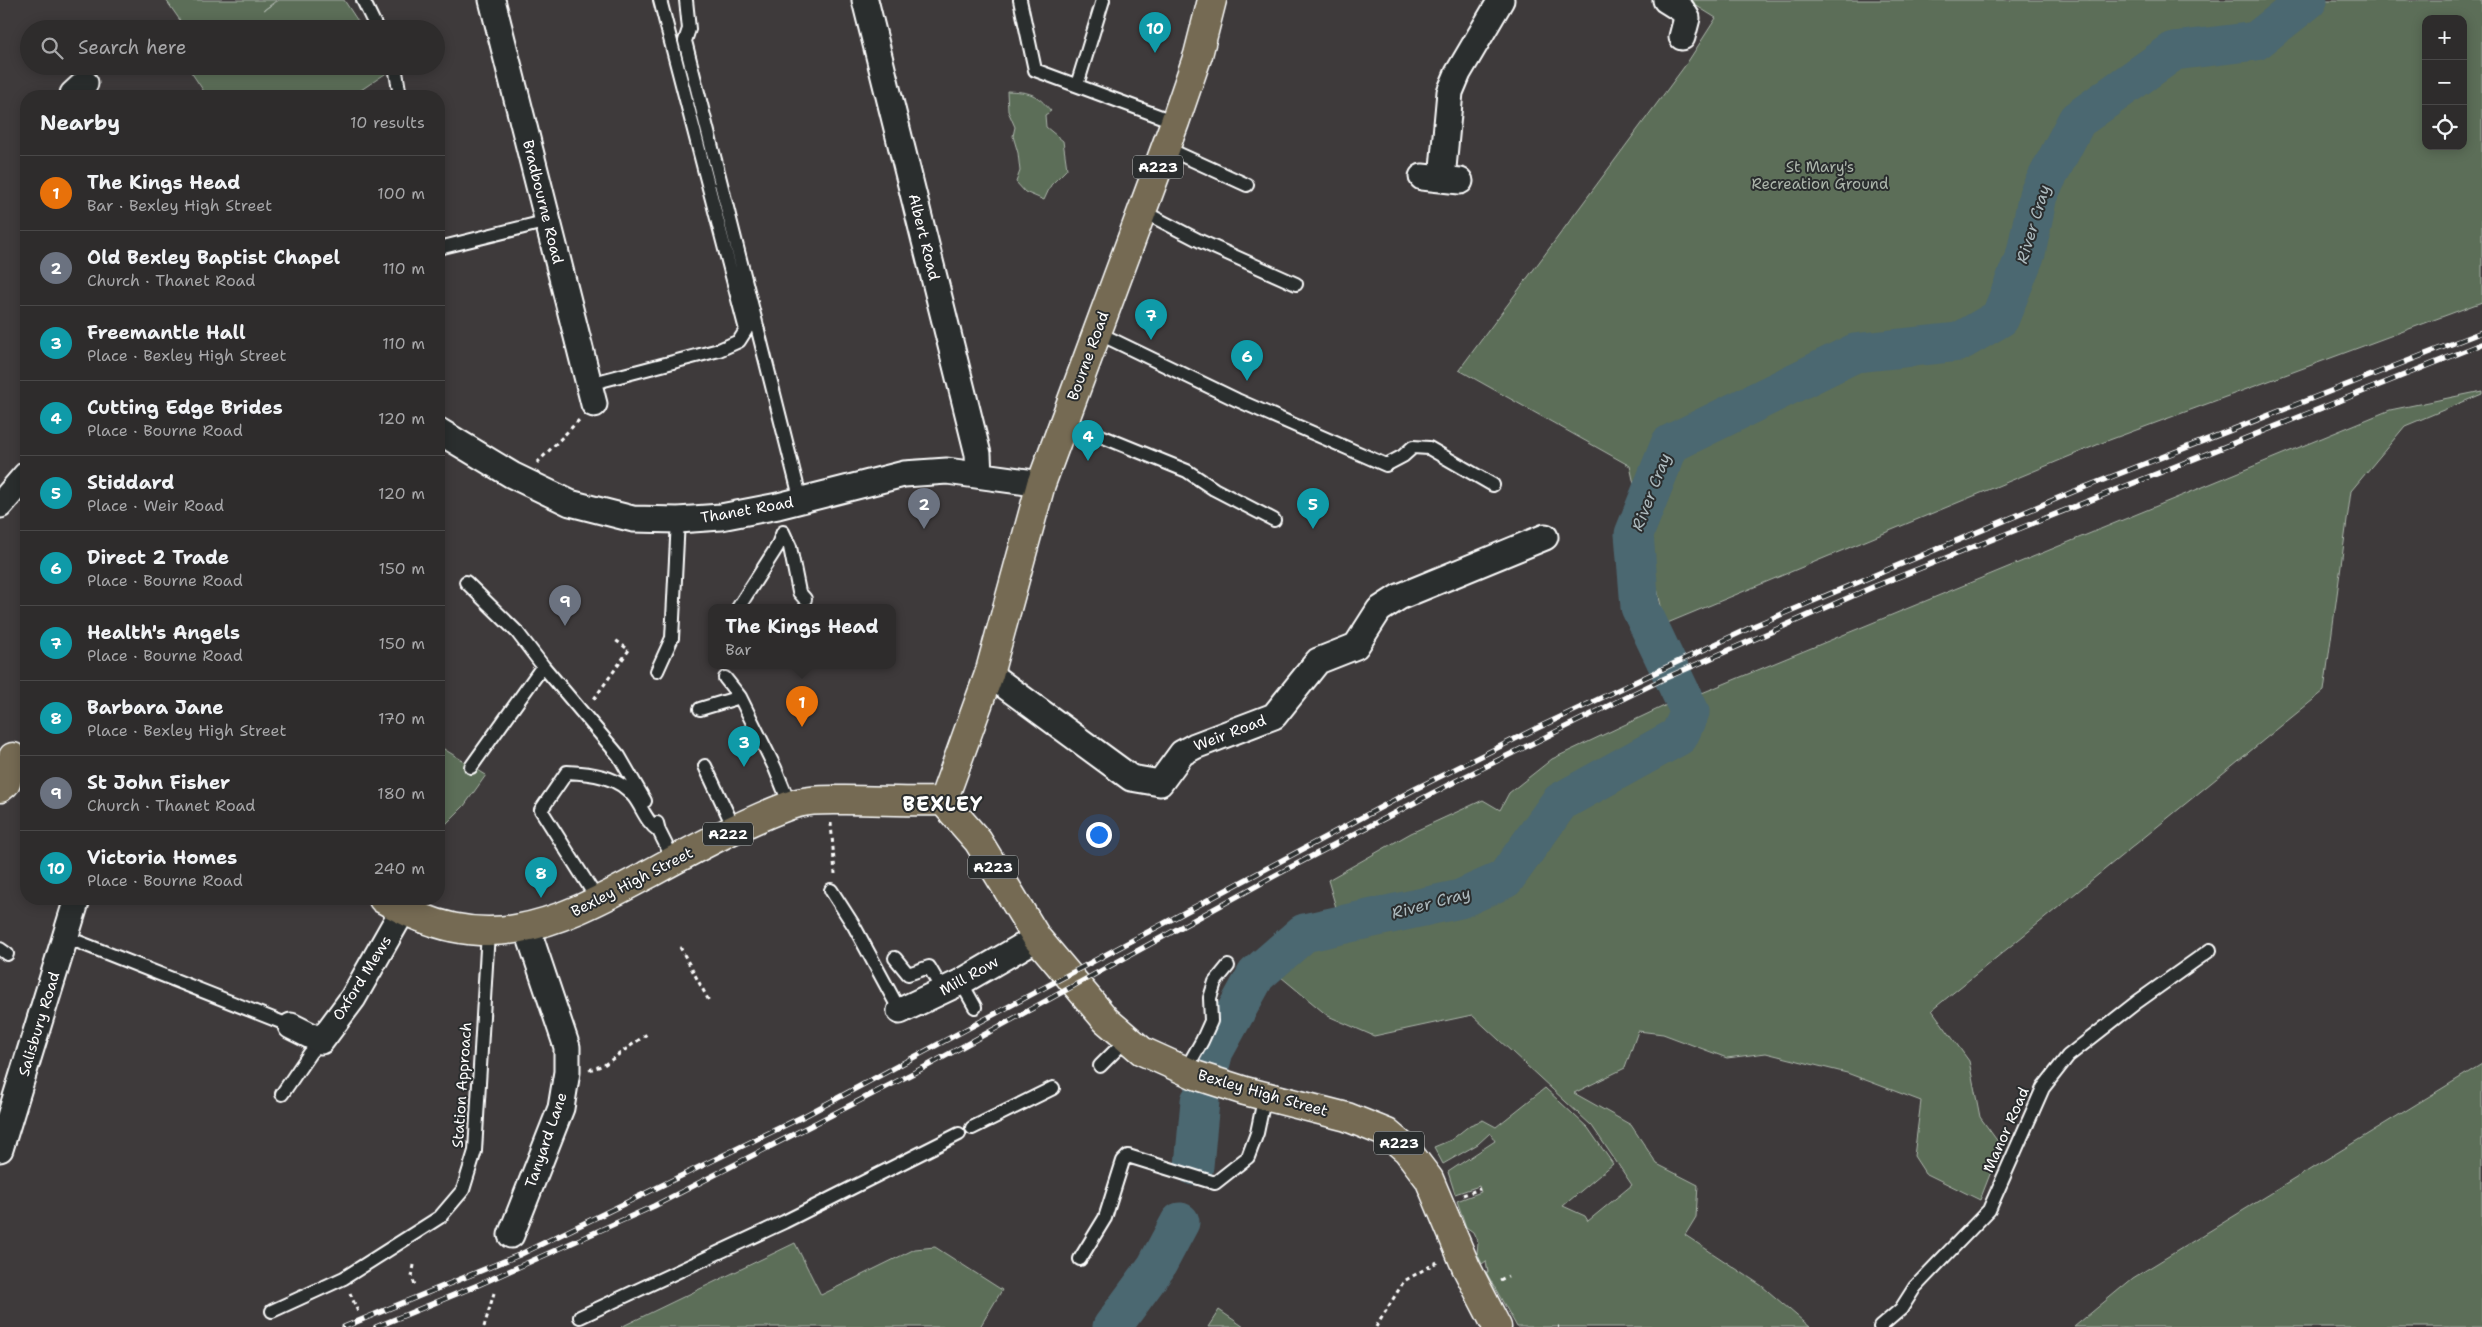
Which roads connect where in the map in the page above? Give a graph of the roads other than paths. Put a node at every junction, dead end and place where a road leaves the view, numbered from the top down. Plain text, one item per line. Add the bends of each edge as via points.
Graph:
1 (363, 0) edge
2 (492, 0) edge
3 (660, 0) edge
4 (686, 0) edge
5 (865, 0) edge
6 (1020, 0) edge
7 (1103, 0) edge
8 (1212, 0) edge
9 (1501, 0) edge
10 (1666, 0) edge
11 (373, 20) edge
12 (1682, 37) dead end
13 (396, 75) edge
14 (1077, 85) junction
15 (399, 90) edge
16 (1176, 122) junction
17 (1166, 148) junction
18 (1441, 179) dead end
19 (1247, 185) dead end
20 (1142, 211) junction
21 (548, 221) junction
22 (445, 247) edge
23 (1296, 284) dead end
24 (1096, 332) junction
25 (588, 401) joint
26 (1064, 421) junction
27 (445, 435) edge
28 (979, 474) junction
29 (20, 482) edge
30 (1041, 484) junction
31 (1493, 485) dead end
32 (790, 504) junction
33 (0, 506) edge
34 (678, 520) junction
35 (1274, 520) dead end
36 (783, 532) junction
37 (1546, 537) dead end
38 (466, 582) dead end
39 (805, 599) dead end
40 (740, 604) edge
41 (543, 666) junction
42 (657, 671) dead end
43 (990, 674) junction
44 (725, 678) dead end
45 (740, 697) junction
46 (700, 709) dead end
47 (13, 757) edge
48 (705, 766) dead end
49 (471, 767) dead end
50 (0, 788) edge
51 (943, 800) junction
52 (790, 805) junction
53 (735, 830) junction
54 (658, 831) junction
55 (674, 861) junction
56 (831, 890) dead end
57 (599, 902) junction
58 (75, 905) edge
59 (393, 905) edge
60 (528, 928) junction
61 (488, 932) junction
62 (66, 937) junction
63 (1037, 938) junction
64 (2210, 950) dead end
65 (896, 958) dead end
66 (1228, 966) dead end
67 (952, 986) junction
68 (975, 1007) dead end
69 (900, 1011) joint
70 (290, 1026) joint
71 (1128, 1039) junction
72 (321, 1042) junction
73 (1100, 1066) dead end
74 (1190, 1073) junction
75 (1053, 1088) dead end
76 (282, 1094) dead end
77 (1265, 1095) junction
78 (972, 1128) dead end
79 (959, 1134) dead end
80 (0, 1148) edge
81 (511, 1235) dead end
82 (1080, 1259) dead end
83 (272, 1311) dead end
84 (580, 1317) dead end
85 (1497, 1327) edge
86 (1880, 1327) edge

1 - 11 lane
2 - 21 street, Bradbourne Road
3 - 25 lane via 746,330 739,341 719,350
4 - 32 lane via 690,29 684,41
5 - 28 street, Albert Road via 978,454
6 - 14 lane via 1036,70
7 - 14 lane
8 - 16 main road, Bourne Road / A223
9 - 18 street via 1450,92
10 - 12 street via 1682,10 1687,18
13 - 15 lane
14 - 16 lane
16 - 17 main road, Bourne Road / A223
17 - 19 lane
17 - 20 main road, Bourne Road / A223
20 - 23 lane
20 - 24 main road, Bourne Road / A223
21 - 22 lane
21 - 25 street, Bradbourne Road
24 - 26 main road, Bourne Road / A223
24 - 31 lane via 1237,400 1386,465 1413,447 1429,448
26 - 30 main road, Bourne Road / A223
26 - 35 lane via 1187,471
27 - 34 street, Thanet Road via 521,479 579,506 633,519
28 - 30 street, Thanet Road
28 - 32 street, Thanet Road via 947,471 904,474
29 - 33 street
30 - 43 main road, Bourne Road
32 - 34 street, Thanet Road via 721,517
32 - 36 lane
34 - 42 lane via 672,638
36 - 39 lane via 790,547 798,592
36 - 40 lane
37 - 43 street, Weir Road via 1399,597 1379,610 1356,646 1318,661 1274,716 1182,753 1160,783 1131,778
38 - 41 lane via 517,632
41 - 49 lane
41 - 54 lane via 620,756 657,822
43 - 51 main road, Bourne Road
44 - 45 lane
45 - 46 lane
45 - 52 lane
47 - 50 main road via 6,783
48 - 53 lane
51 - 52 main road, Bexley High Street / A222 via 828,800
51 - 63 main road, Bexley High Street / A223 via 978,842
52 - 53 main road, Bexley High Street / A222
53 - 55 main road, Bexley High Street / A222
54 - 55 lane
54 - 57 lane via 650,824 634,796 613,781 591,773 567,772 541,810
55 - 57 main road, Bexley High Street / A222
56 - 69 lane
57 - 60 main road, Bexley High Street / A222
58 - 62 street, Salisbury Road
59 - 61 main road, Bexley High Street / A222 via 444,926
59 - 72 street, Oxford Mews via 353,998
60 - 61 main road, Bexley High Street / A222
60 - 81 street, Tanyard Lane via 566,1047 567,1072 561,1108
61 - 83 lane, Station Approach via 474,1151 463,1190 440,1217 352,1273
62 - 70 lane
62 - 80 street, Salisbury Road
63 - 67 street, Mill Row
63 - 71 main road, Bexley High Street / A223 via 1094,1007
64 - 86 lane, Manor Road via 2068,1056 2043,1088 1989,1210 1915,1287 1901,1309
65 - 67 lane via 908,974 929,967
66 - 74 lane via 1214,982 1210,998 1211,1021
67 - 68 lane
67 - 69 street, Mill Row
70 - 72 street
71 - 73 lane
71 - 74 main road, Bexley High Street / A223 via 1142,1051
72 - 76 lane
74 - 77 main road, Bexley High Street / A223
75 - 78 lane
77 - 82 lane via 1248,1157 1214,1183 1128,1156 1123,1161 1106,1218
77 - 85 main road, Bexley High Street / A223 via 1347,1117 1387,1133 1407,1150 1429,1179 1466,1267
79 - 84 lane via 784,1222

